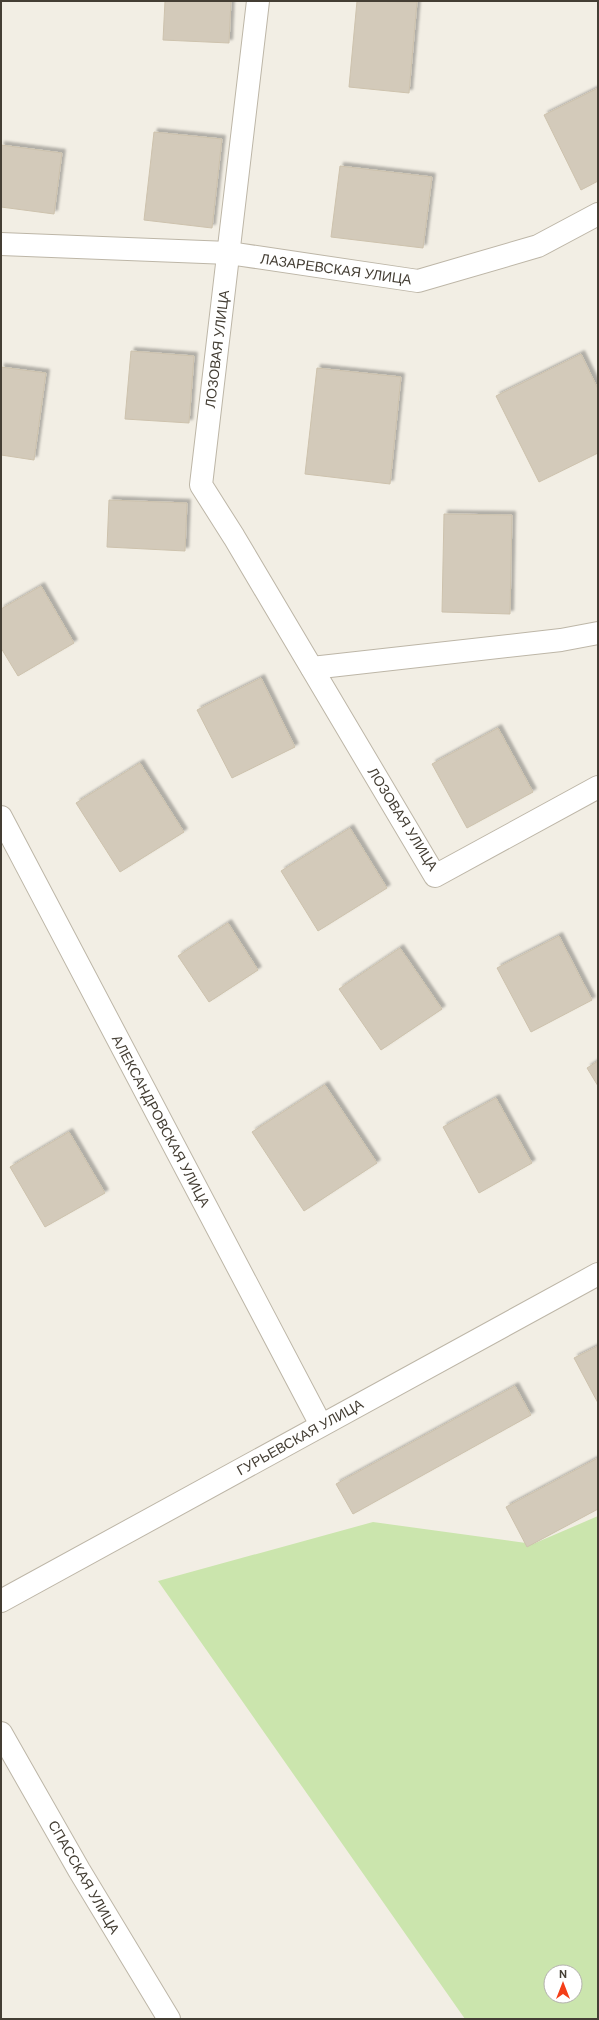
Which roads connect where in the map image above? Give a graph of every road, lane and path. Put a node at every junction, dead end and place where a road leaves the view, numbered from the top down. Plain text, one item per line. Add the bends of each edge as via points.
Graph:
1 (258, 1) edge
2 (598, 214) edge
3 (1, 244) edge
4 (228, 254) junction
5 (598, 633) edge
6 (312, 668) junction
7 (598, 787) edge
8 (1, 818) edge
9 (598, 1274) edge
10 (321, 1426) junction
11 (1, 1601) edge
12 (1, 1733) edge
13 (169, 2019) edge

1 - 4 street, ЛОЗОВАЯ УЛИЦА
2 - 4 street, ЛАЗАРЕВСКАЯ УЛИЦА via 538,246 418,281
3 - 4 street, ЛАЗАРЕВСКАЯ УЛИЦА
4 - 6 street, ЛОЗОВАЯ УЛИЦА via 201,485
5 - 6 street via 561,640
6 - 7 street, ЛОЗОВАЯ УЛИЦА via 435,876
8 - 10 street, АЛЕКСАНДРОВСКАЯ УЛИЦА
9 - 10 street, ГУРЬЕВСКАЯ УЛИЦА
10 - 11 street, ГУРЬЕВСКАЯ УЛИЦА
12 - 13 street, СПАССКАЯ УЛИЦА via 79,1870

